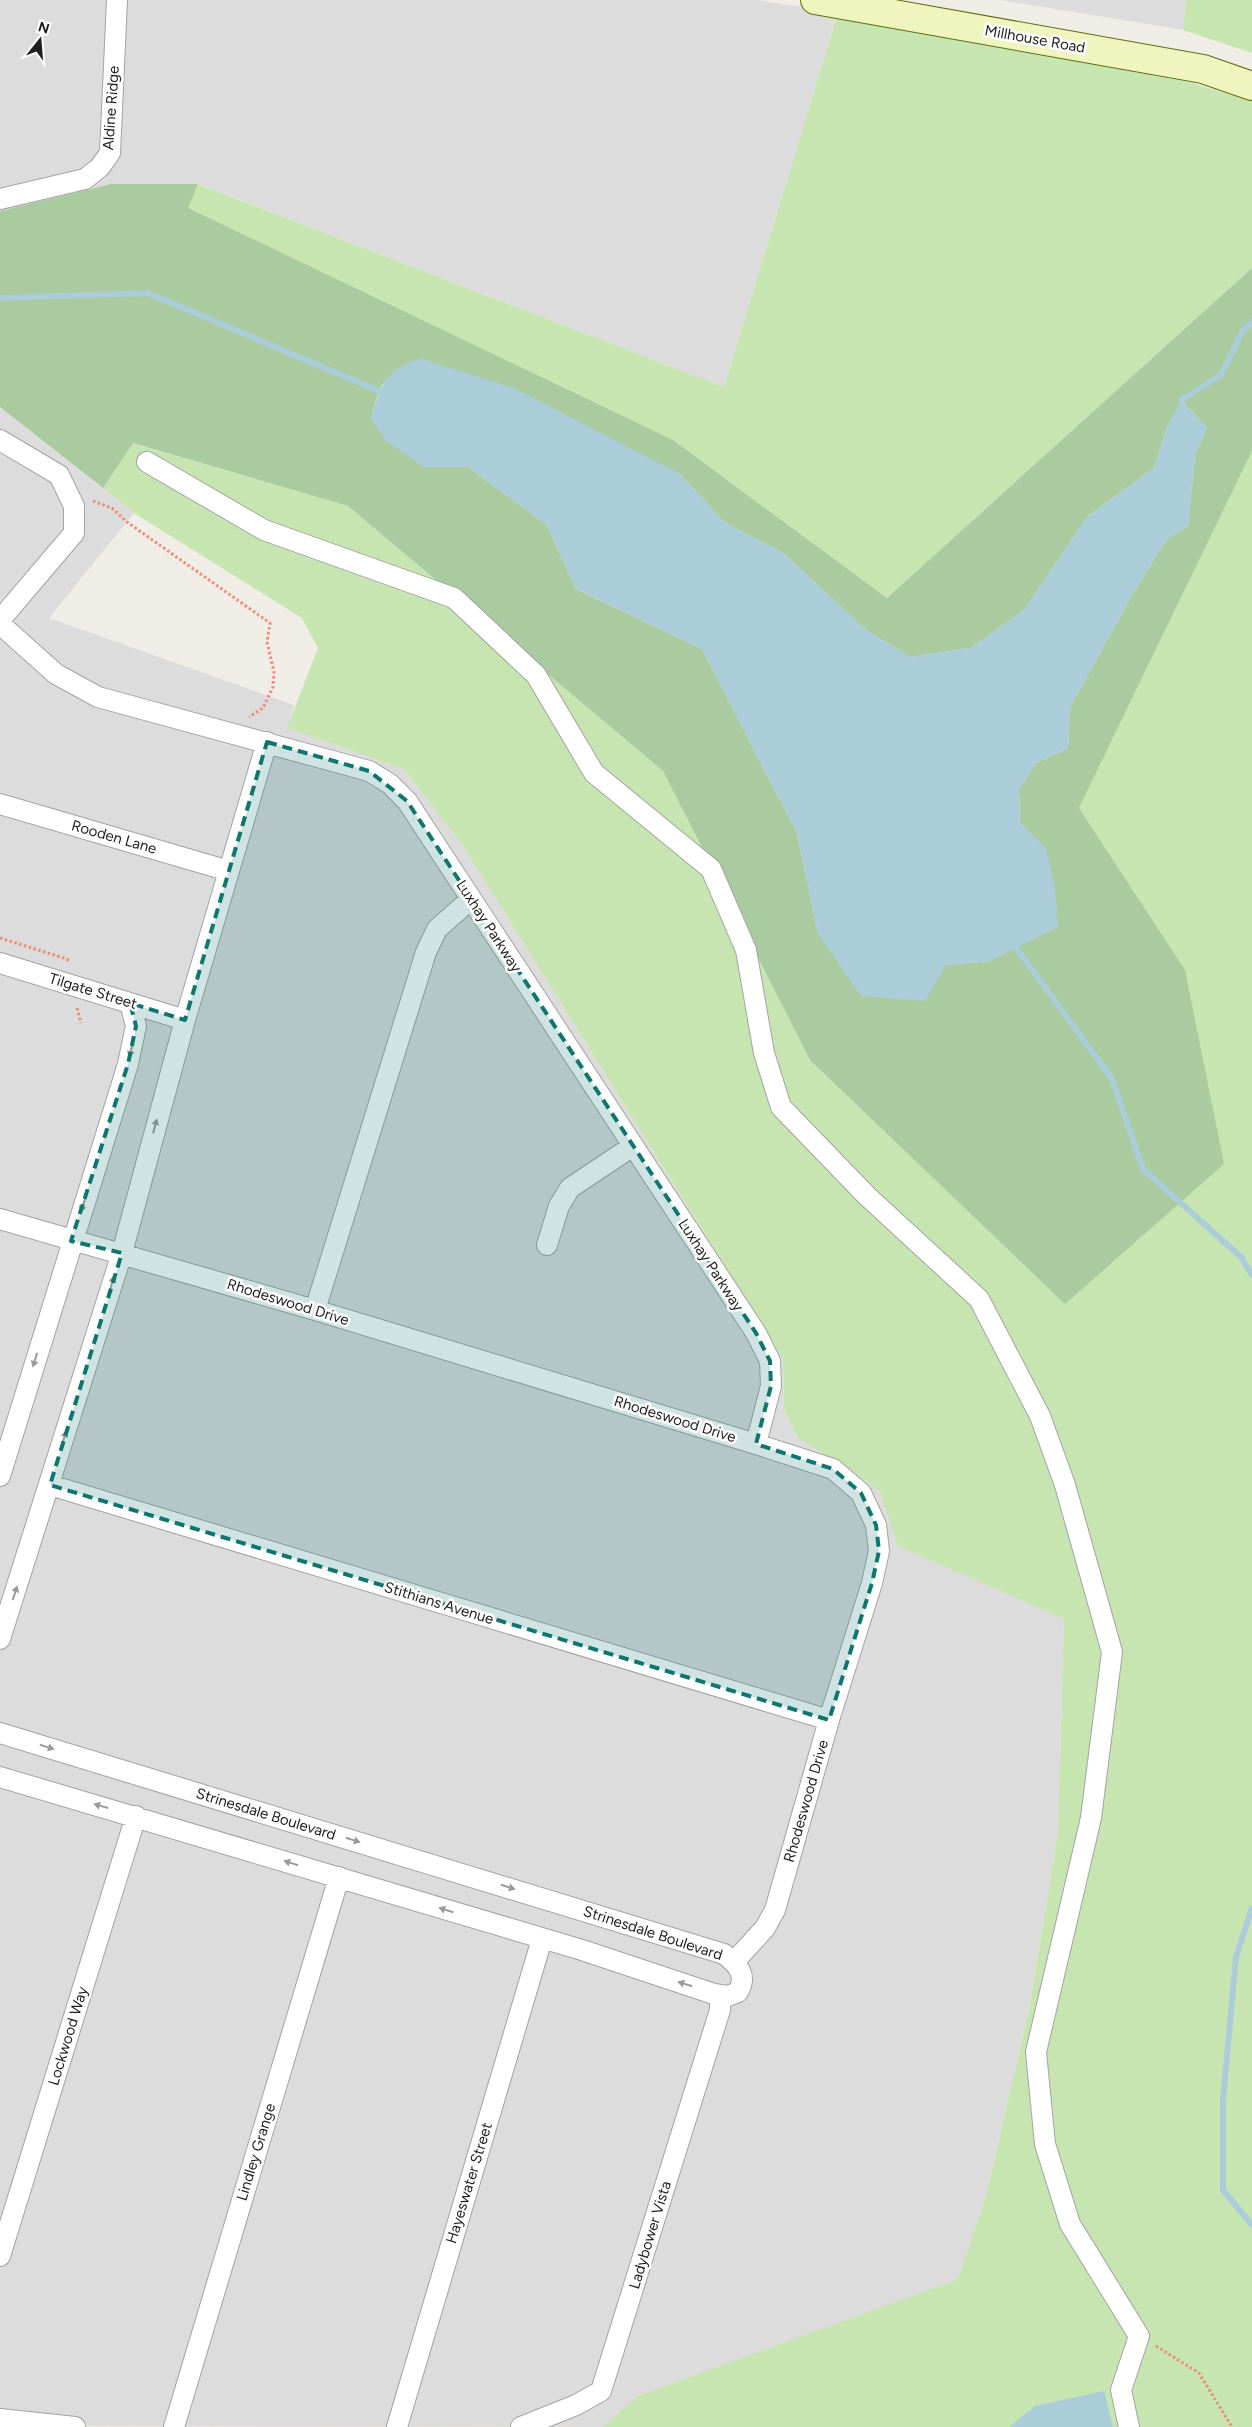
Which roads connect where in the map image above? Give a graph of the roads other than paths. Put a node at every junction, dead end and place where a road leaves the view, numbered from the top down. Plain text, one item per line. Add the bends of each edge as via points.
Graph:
1 (117, 0) edge
2 (816, 0) edge
3 (1252, 86) edge
4 (0, 199) edge
5 (0, 440) edge
6 (147, 462) dead end
7 (0, 620) edge
8 (0, 624) edge
9 (267, 742) junction
10 (0, 804) edge
11 (229, 871) junction
12 (471, 899) junction
13 (0, 963) edge
14 (130, 1003) junction
15 (185, 1020) junction
16 (633, 1146) junction
17 (0, 1219) edge
18 (72, 1241) junction
19 (547, 1245) dead end
20 (122, 1253) junction
21 (315, 1310) junction
22 (756, 1444) junction
23 (2, 1465) edge
24 (50, 1485) junction
25 (0, 1639) edge
26 (829, 1720) junction
27 (0, 1733) edge
28 (0, 1777) edge
29 (136, 1816) junction
30 (339, 1878) junction
31 (542, 1939) junction
32 (734, 1962) junction
33 (720, 1995) junction
34 (0, 2256) edge
35 (0, 2419) edge
36 (74, 2427) edge
37 (174, 2427) edge
38 (397, 2427) edge
39 (521, 2427) edge
40 (1129, 2427) edge

1 - 4 street, Aldine Ridge via 110,154 85,179
2 - 3 main road, Millhouse Road via 1203,69
5 - 7 street via 59,475 74,506 74,534
6 - 40 street via 264,530 454,598 536,675 594,773 711,869 746,950 764,1053 781,1107 867,1196 979,1299 1040,1416 1065,1484 1112,1652 1091,1818 1036,2052 1045,2144 1070,2224 1139,2336 1121,2390
8 - 9 street, Luxhay Parkway via 56,674 98,697
9 - 11 street
9 - 12 street, Luxhay Parkway via 369,771 390,784 408,801
10 - 11 street, Rooden Lane
11 - 15 street
12 - 16 street, Luxhay Parkway
12 - 21 street via 437,929 426,952
13 - 14 street, Tilgate Street
14 - 15 street, Tilgate Street
14 -> 18 street via 136,1026 128,1064
20 -> 15 street
16 - 19 street via 570,1188 559,1206
16 - 22 street, Luxhay Parkway via 756,1333 770,1361 771,1386
17 - 18 street, Rhodeswood Drive
18 - 20 street, Rhodeswood Drive
18 -> 23 street
20 - 21 street, Rhodeswood Drive
24 -> 20 street
21 - 22 street, Rhodeswood Drive
22 - 26 street, Rhodeswood Drive via 834,1469 861,1493 876,1525 879,1550 872,1583
25 -> 24 street
24 - 26 street, Stithians Avenue
26 - 32 street, Rhodeswood Drive via 775,1910 765,1928
27 -> 32 street, Strinesdale Boulevard via 724,1954
29 -> 28 street
30 -> 29 street
29 - 34 street, Lockwood Way
31 -> 30 street
30 - 37 street, Lindley Grange
33 -> 31 street
31 - 38 street, Hayeswater Street
32 - 33 street, Strinesdale Boulevard via 742,1973 743,1983 738,1992
33 - 39 street, Ladybower Vista via 720,2010 601,2391 576,2406
35 - 36 street

